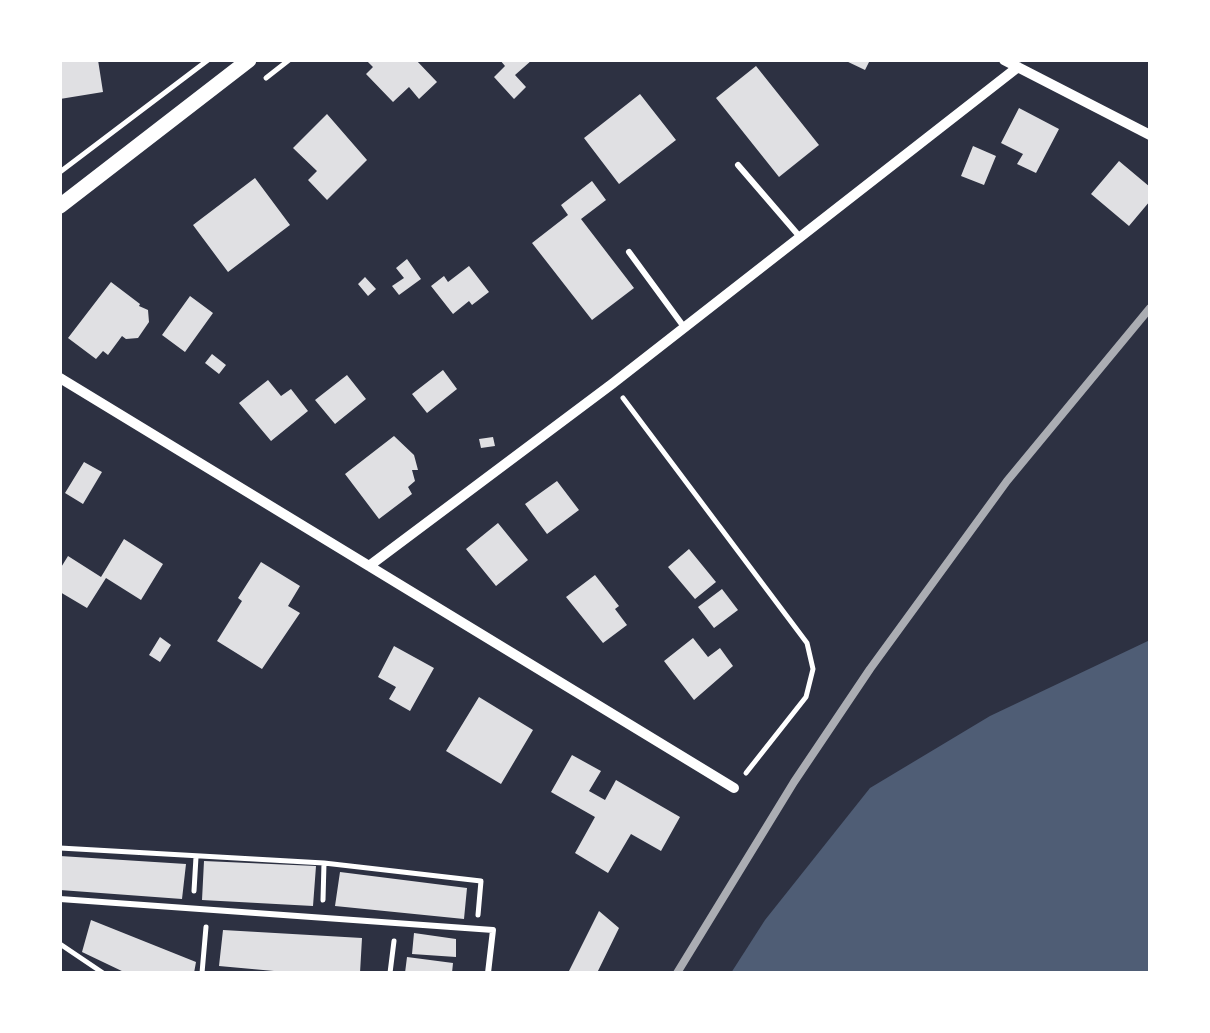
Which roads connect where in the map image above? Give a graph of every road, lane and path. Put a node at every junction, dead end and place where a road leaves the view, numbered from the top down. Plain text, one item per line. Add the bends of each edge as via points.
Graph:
1 (208, 60) edge
2 (1004, 60) edge
3 (241, 62) edge
4 (1018, 66) junction
5 (1150, 134) edge
6 (738, 166) dead end
7 (60, 172) edge
8 (60, 206) edge
9 (800, 237) junction
10 (629, 252) dead end
11 (684, 327) junction
12 (60, 378) edge
13 (612, 384) junction
14 (369, 566) junction
15 (734, 788) joint
16 (60, 848) edge
17 (196, 857) junction
18 (324, 863) junction
19 (60, 899) edge
20 (193, 908) junction
21 (207, 910) junction
22 (322, 918) junction
23 (397, 923) junction
24 (477, 929) junction
25 (60, 944) edge
26 (102, 973) edge
27 (202, 973) edge
28 (390, 973) edge
29 (488, 973) edge

1 - 7 path
2 - 4 street
3 - 8 street
4 - 5 street
4 - 9 street
6 - 9 lane
9 - 11 street
10 - 11 lane
11 - 13 street
12 - 14 street
13 - 14 street
13 - 15 path via 806,643 812,670 806,698
14 - 15 street
16 - 17 path
17 - 18 path
17 - 20 path
18 - 22 path
18 - 24 path via 482,881
19 - 20 lane
20 - 21 lane
21 - 22 lane
21 - 27 path
22 - 23 lane
23 - 24 lane
23 - 28 path
24 - 29 lane via 493,930
25 - 26 path

